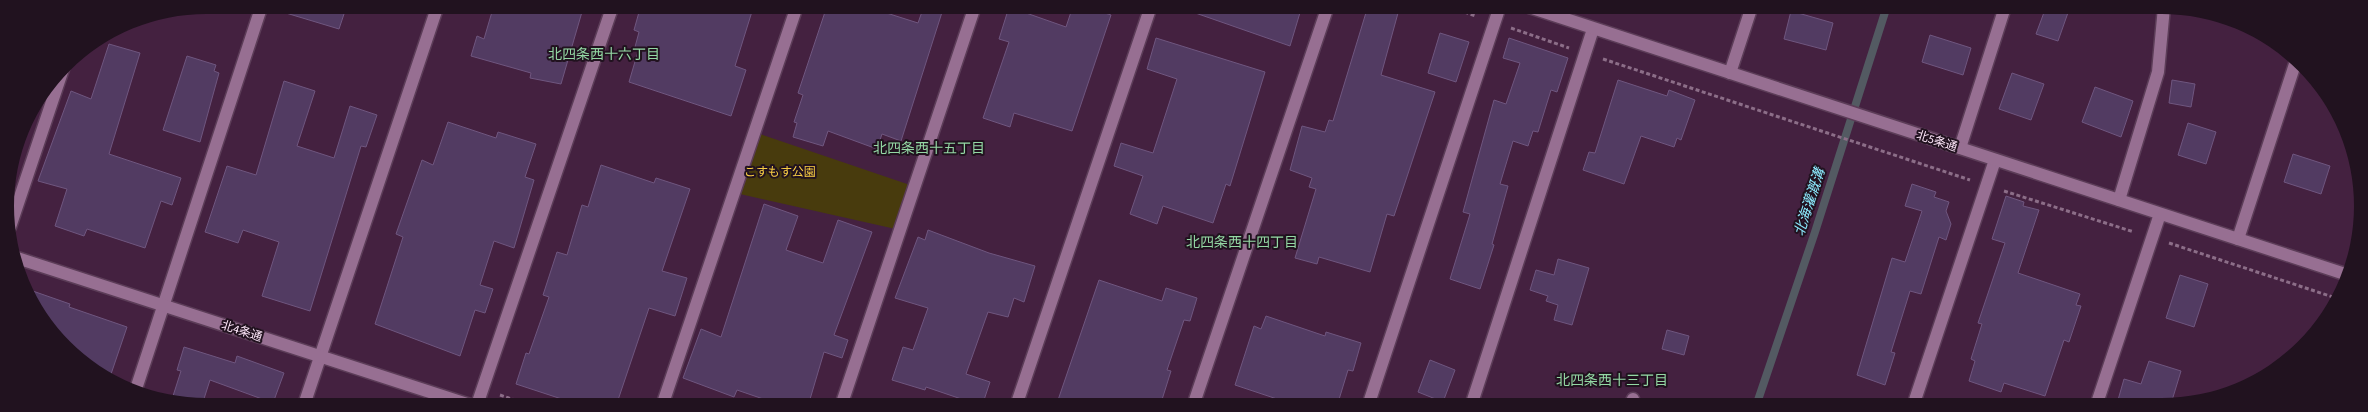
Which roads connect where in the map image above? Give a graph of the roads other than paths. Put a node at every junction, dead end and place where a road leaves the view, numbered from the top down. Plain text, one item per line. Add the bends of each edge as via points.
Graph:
1 (259, 14) edge
2 (435, 14) edge
3 (610, 14) edge
4 (794, 14) edge
5 (972, 14) edge
6 (1148, 14) edge
7 (1325, 14) edge
8 (1498, 14) edge
9 (1549, 14) edge
10 (1749, 14) edge
11 (2003, 14) edge
12 (2163, 14) edge
13 (1593, 29) junction
14 (2294, 66) edge
15 (1730, 73) junction
16 (57, 84) edge
17 (1960, 148) junction
18 (1995, 160) junction
19 (2119, 200) junction
20 (2160, 214) junction
21 (14, 215) edge
22 (2238, 239) junction
23 (21, 259) edge
24 (2342, 273) edge
25 (163, 306) junction
26 (321, 356) junction
27 (137, 386) edge
28 (306, 398) edge
29 (446, 398) edge
30 (480, 398) edge
31 (665, 398) edge
32 (844, 398) edge
33 (1019, 398) edge
34 (1196, 398) edge
35 (1371, 398) edge
36 (1474, 398) edge
37 (1916, 398) edge
38 (2099, 398) edge

1 - 25 street
2 - 26 street
3 - 30 street
4 - 31 street
5 - 32 street
6 - 33 street
7 - 34 street
8 - 35 street
9 - 13 street, 北5条通
10 - 15 street
11 - 17 street
12 - 19 street via 2158,72
13 - 15 street, 北5条通
13 - 36 street
14 - 22 street
15 - 17 street, 北5条通
16 - 21 street
17 - 18 street, 北5条通
18 - 19 street, 北5条通
18 - 37 street
19 - 20 street, 北5条通
20 - 22 street, 北5条通
20 - 38 street
22 - 24 street, 北5条通
23 - 25 street, 北4条通
25 - 26 street, 北4条通
25 - 27 street
26 - 28 street
26 - 29 street, 北4条通

